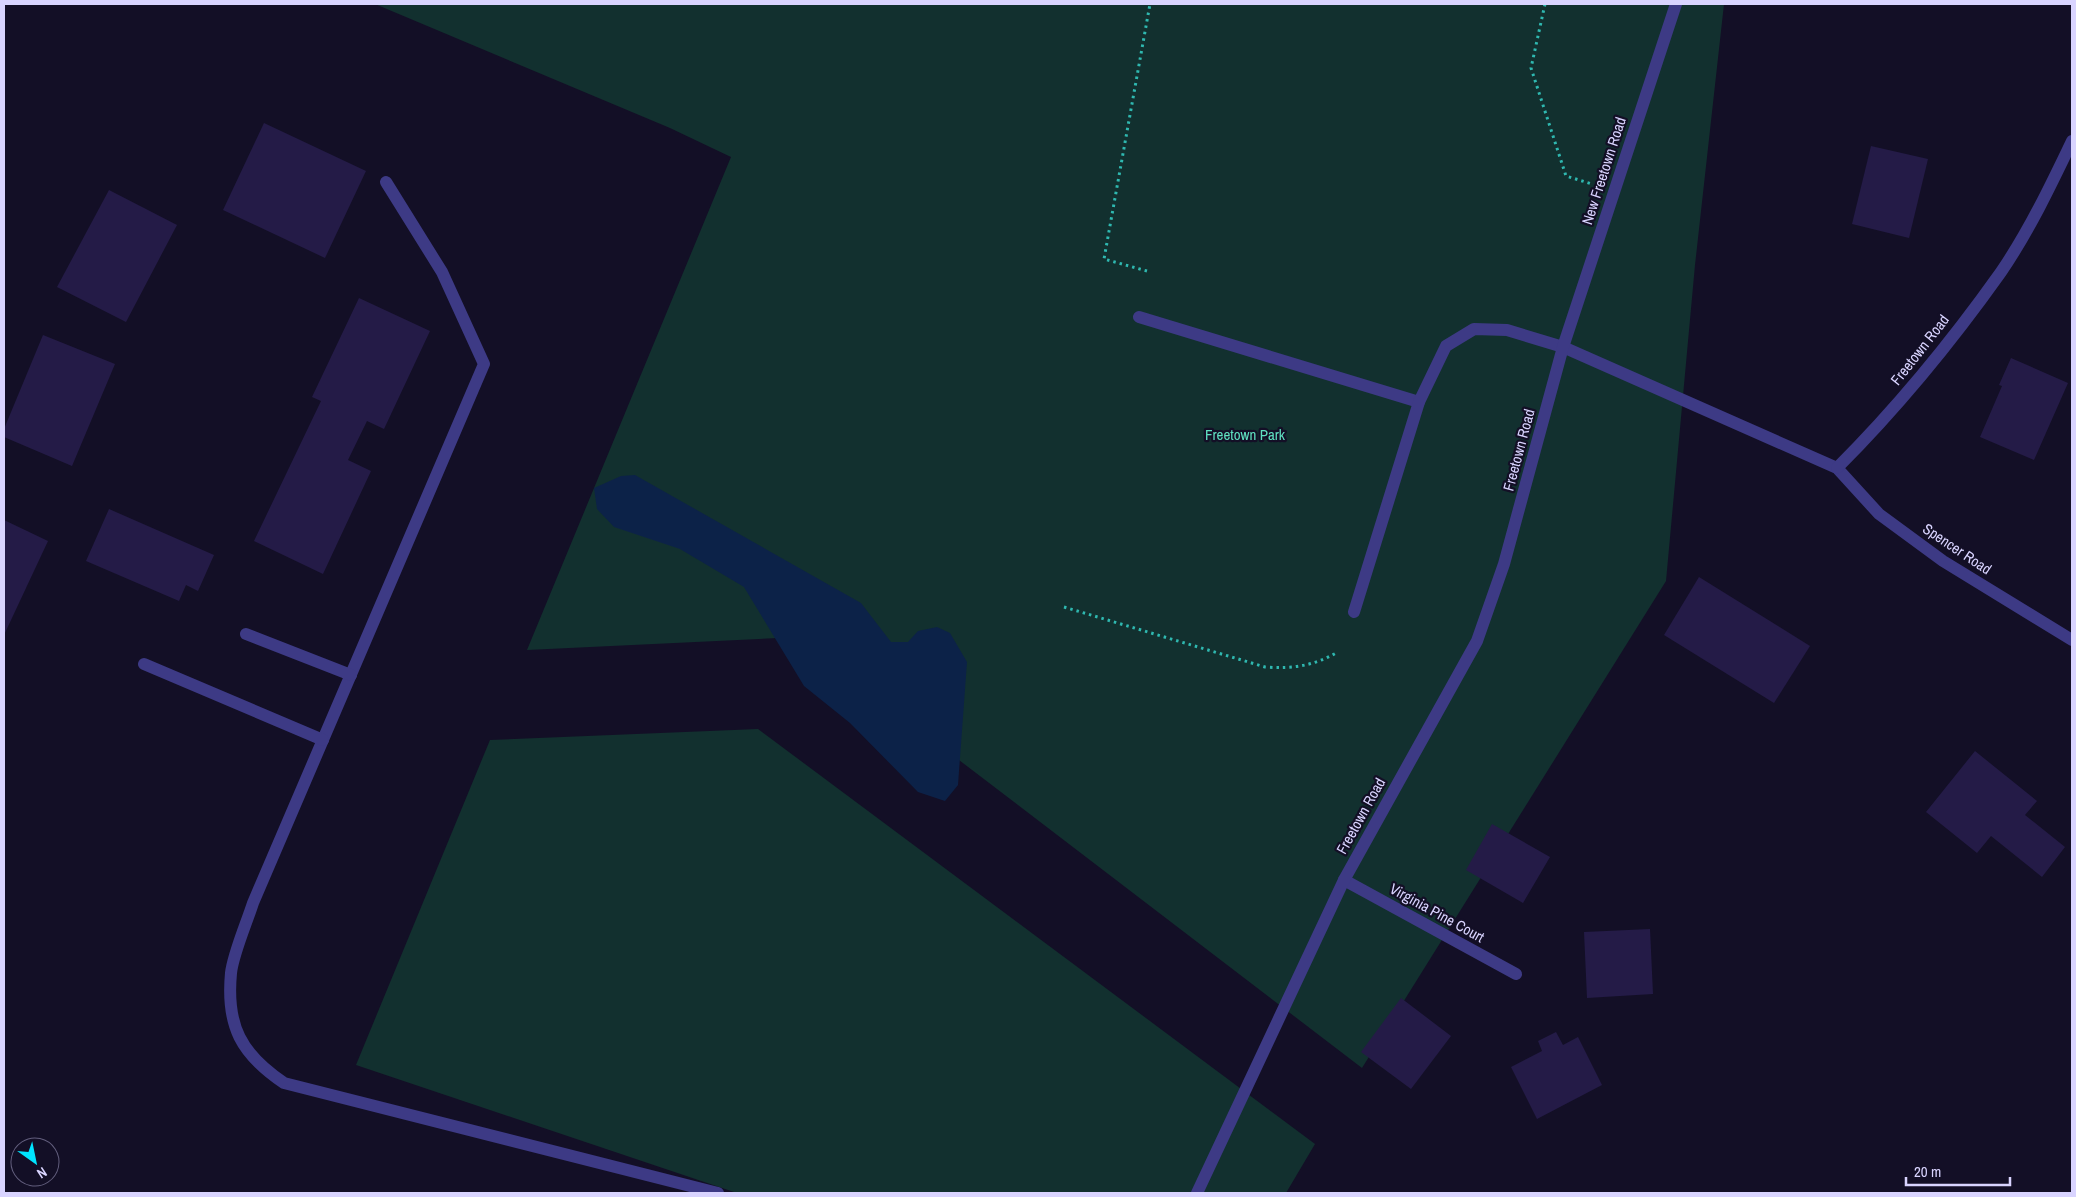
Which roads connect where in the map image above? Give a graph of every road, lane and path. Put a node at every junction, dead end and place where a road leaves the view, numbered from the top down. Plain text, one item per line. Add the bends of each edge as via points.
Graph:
1 (1150, 4) edge
2 (1545, 4) edge
3 (1676, 4) edge
4 (2072, 141) edge
5 (386, 182) dead end
6 (1615, 190) junction
7 (1147, 271) dead end
8 (1139, 317) dead end
9 (1563, 347) junction
10 (1419, 402) junction
11 (1837, 468) junction
12 (1064, 607) dead end
13 (1354, 612) dead end
14 (246, 634) dead end
15 (2072, 640) edge
16 (1338, 652) dead end
17 (144, 664) dead end
18 (351, 675) junction
19 (323, 740) junction
20 (1344, 880) junction
21 (1516, 974) dead end
22 (718, 1193) edge
23 (1197, 1193) edge

1 - 7 path via 1104,259
2 - 6 path via 1531,68 1566,176
3 - 6 street, New Freetown Road
4 - 11 street, Freetown Road via 2053,181 2001,270 1887,418
5 - 18 street via 442,272 484,364
6 - 9 street, New Freetown Road
8 - 10 street
9 - 10 street via 1507,330 1474,329 1446,346
9 - 11 street
9 - 20 street, Freetown Road via 1504,564 1477,641
10 - 13 street
11 - 15 street, Spencer Road via 1879,514 1942,561
12 - 16 path via 1265,667 1294,668 1318,663
14 - 18 street
17 - 19 street
18 - 19 street
19 - 22 street via 253,904 231,972 232,1020 245,1049 264,1070 284,1083
20 - 21 street, Virginia Pine Court
20 - 23 street, Freetown Road

